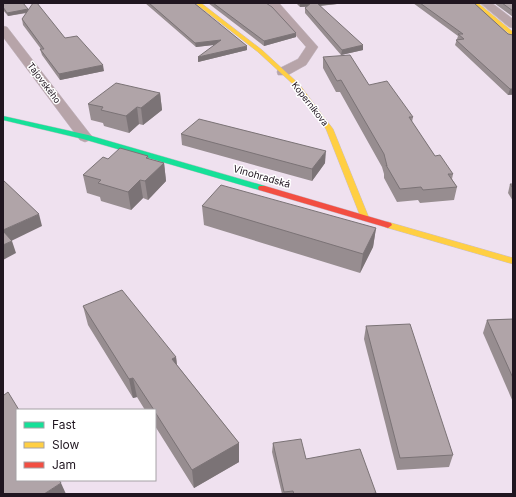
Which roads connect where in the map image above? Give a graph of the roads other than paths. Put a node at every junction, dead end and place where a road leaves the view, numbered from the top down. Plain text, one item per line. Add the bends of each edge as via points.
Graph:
1 (198, 3) edge
2 (273, 3) edge
3 (475, 3) edge
4 (485, 3) edge
5 (513, 25) edge
6 (3, 29) edge
7 (513, 35) edge
8 (283, 72) junction
9 (3, 118) edge
10 (85, 137) junction
11 (366, 218) junction
12 (513, 261) edge

1 - 8 street, Koperníkova
2 - 8 street via 312,46 302,62
3 - 7 street
4 - 5 street
6 - 10 street, Tajovského
8 - 11 street, Koperníkova via 297,85 329,129
9 - 10 street, Vinohradská
10 - 11 street, Vinohradská
11 - 12 street, Vinohradská

